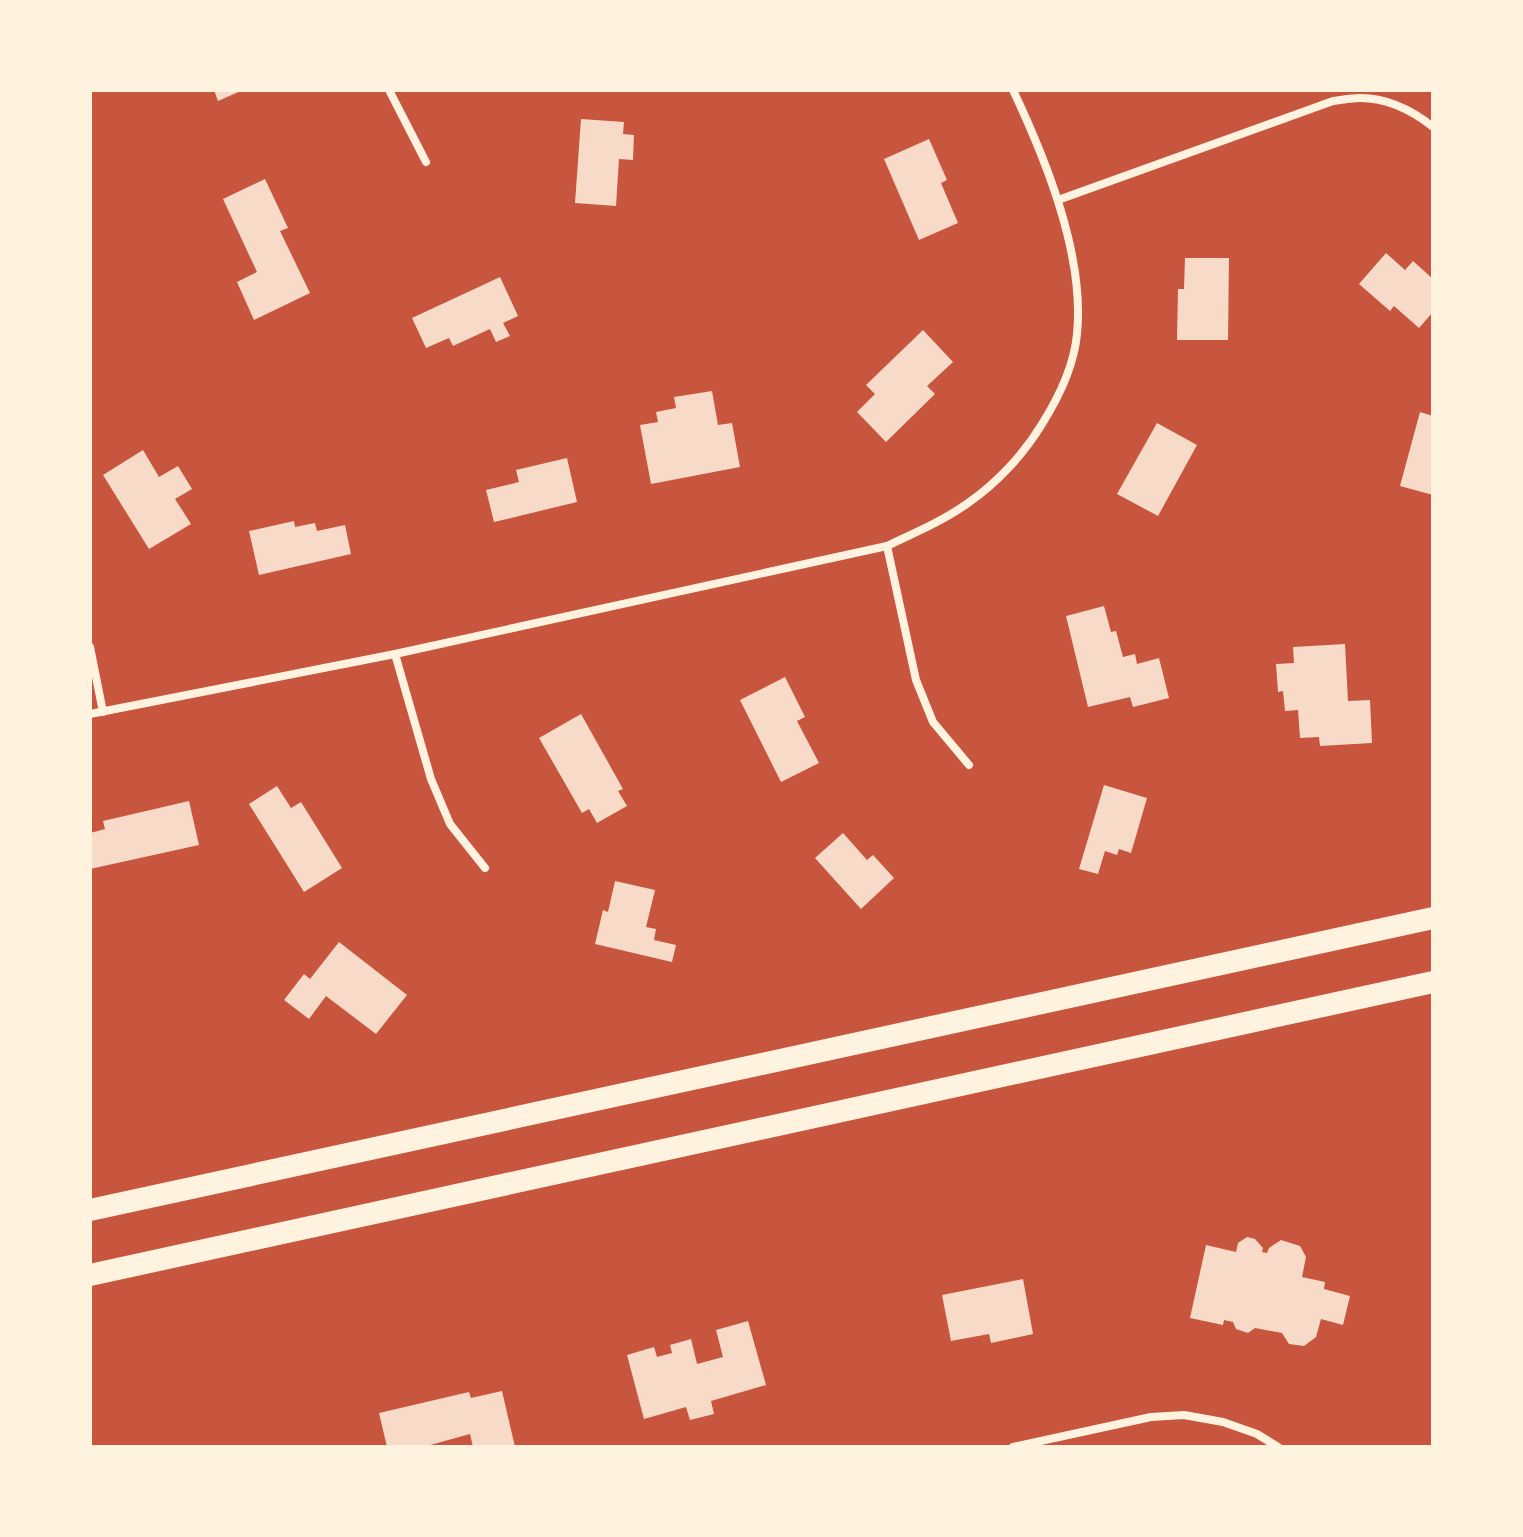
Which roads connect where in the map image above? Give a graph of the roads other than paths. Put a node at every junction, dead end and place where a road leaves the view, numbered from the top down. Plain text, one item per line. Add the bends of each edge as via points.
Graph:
1 (389, 90) edge
2 (1013, 90) edge
3 (1433, 127) edge
4 (426, 162) dead end
5 (1058, 200) junction
6 (887, 546) junction
7 (90, 647) edge
8 (395, 654) junction
9 (103, 712) junction
10 (90, 714) edge
11 (969, 765) dead end
12 (485, 868) dead end
13 (1433, 903) edge
14 (1433, 918) edge
15 (1141, 982) junction
16 (1433, 982) edge
17 (90, 1210) edge
18 (90, 1275) edge
19 (1013, 1447) edge
20 (1278, 1447) edge

1 - 4 street
2 - 5 street
3 - 5 street via 1390,103 1333,101
5 - 6 street via 1079,295 1074,350 1056,402 1002,475 968,503
6 - 8 street
6 - 11 street via 916,680 933,722
7 - 9 street
8 - 9 street
8 - 12 street via 437,794 450,824
9 - 10 street
13 - 15 highway
14 - 15 highway
15 - 17 highway
16 - 18 highway
19 - 20 street via 1151,1417 1184,1415 1223,1422

